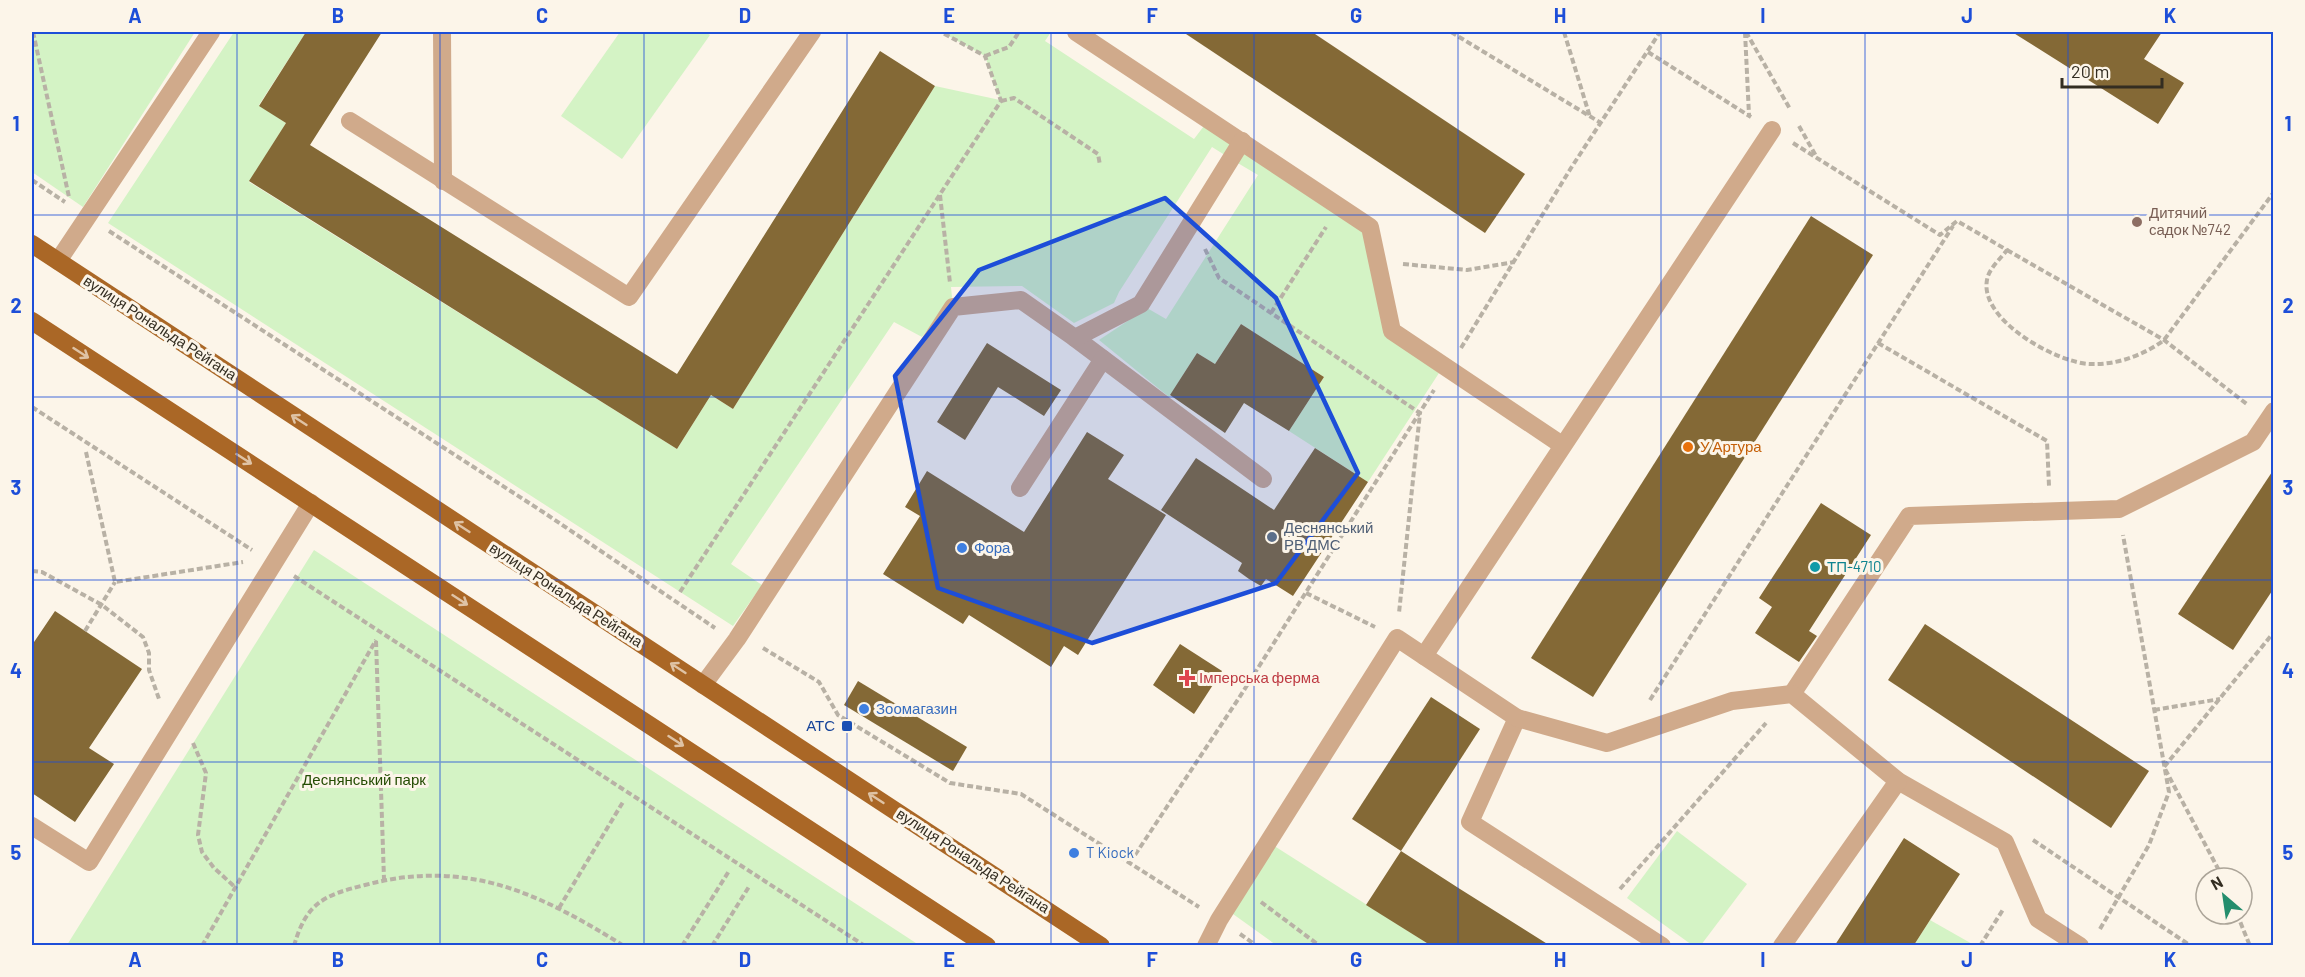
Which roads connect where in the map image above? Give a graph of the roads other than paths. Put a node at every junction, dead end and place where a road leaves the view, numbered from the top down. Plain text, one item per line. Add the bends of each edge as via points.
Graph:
1 (212, 32) edge
2 (442, 32) edge
3 (812, 32) edge
4 (1076, 32) edge
5 (350, 121) dead end
6 (1772, 130) road end
7 (1242, 141) junction
8 (443, 181) junction
9 (32, 244) edge
10 (58, 261) junction
11 (32, 321) edge
12 (1075, 338) junction
13 (1103, 359) junction
14 (2271, 416) edge
15 (1562, 445) junction
16 (1263, 478) dead end
17 (1020, 488) dead end
18 (311, 503) junction
19 (1424, 656) junction
20 (703, 685) junction
21 (1792, 694) junction
22 (1517, 718) junction
23 (1899, 781) junction
24 (32, 826) edge
25 (987, 945) edge
26 (1101, 945) edge
27 (1206, 945) edge
28 (1662, 945) edge
29 (1782, 945) edge
30 (2080, 945) edge

1 - 10 lane
2 - 8 lane
3 - 8 lane via 629,297
4 - 7 lane
5 - 8 lane
6 - 15 lane
7 - 12 lane via 1141,304
7 - 15 lane via 1370,226 1392,331
9 - 10 main road, вулиця Рональда Рейгана
20 -> 10 main road, вулиця Рональда Рейгана
11 -> 18 main road
12 - 13 lane
12 - 20 lane via 1021,300 953,307
13 - 16 lane
13 - 17 lane
14 - 21 lane via 2253,442 2119,509 1908,516
15 - 19 lane
18 - 24 lane via 89,862
18 -> 25 main road
19 - 22 lane
19 - 27 lane via 1397,638
26 -> 20 main road, вулиця Рональда Рейгана
21 - 22 lane via 1732,701 1607,743
21 - 23 lane
22 - 28 lane via 1470,822
23 - 29 lane
23 - 30 lane via 2006,842 2038,919

